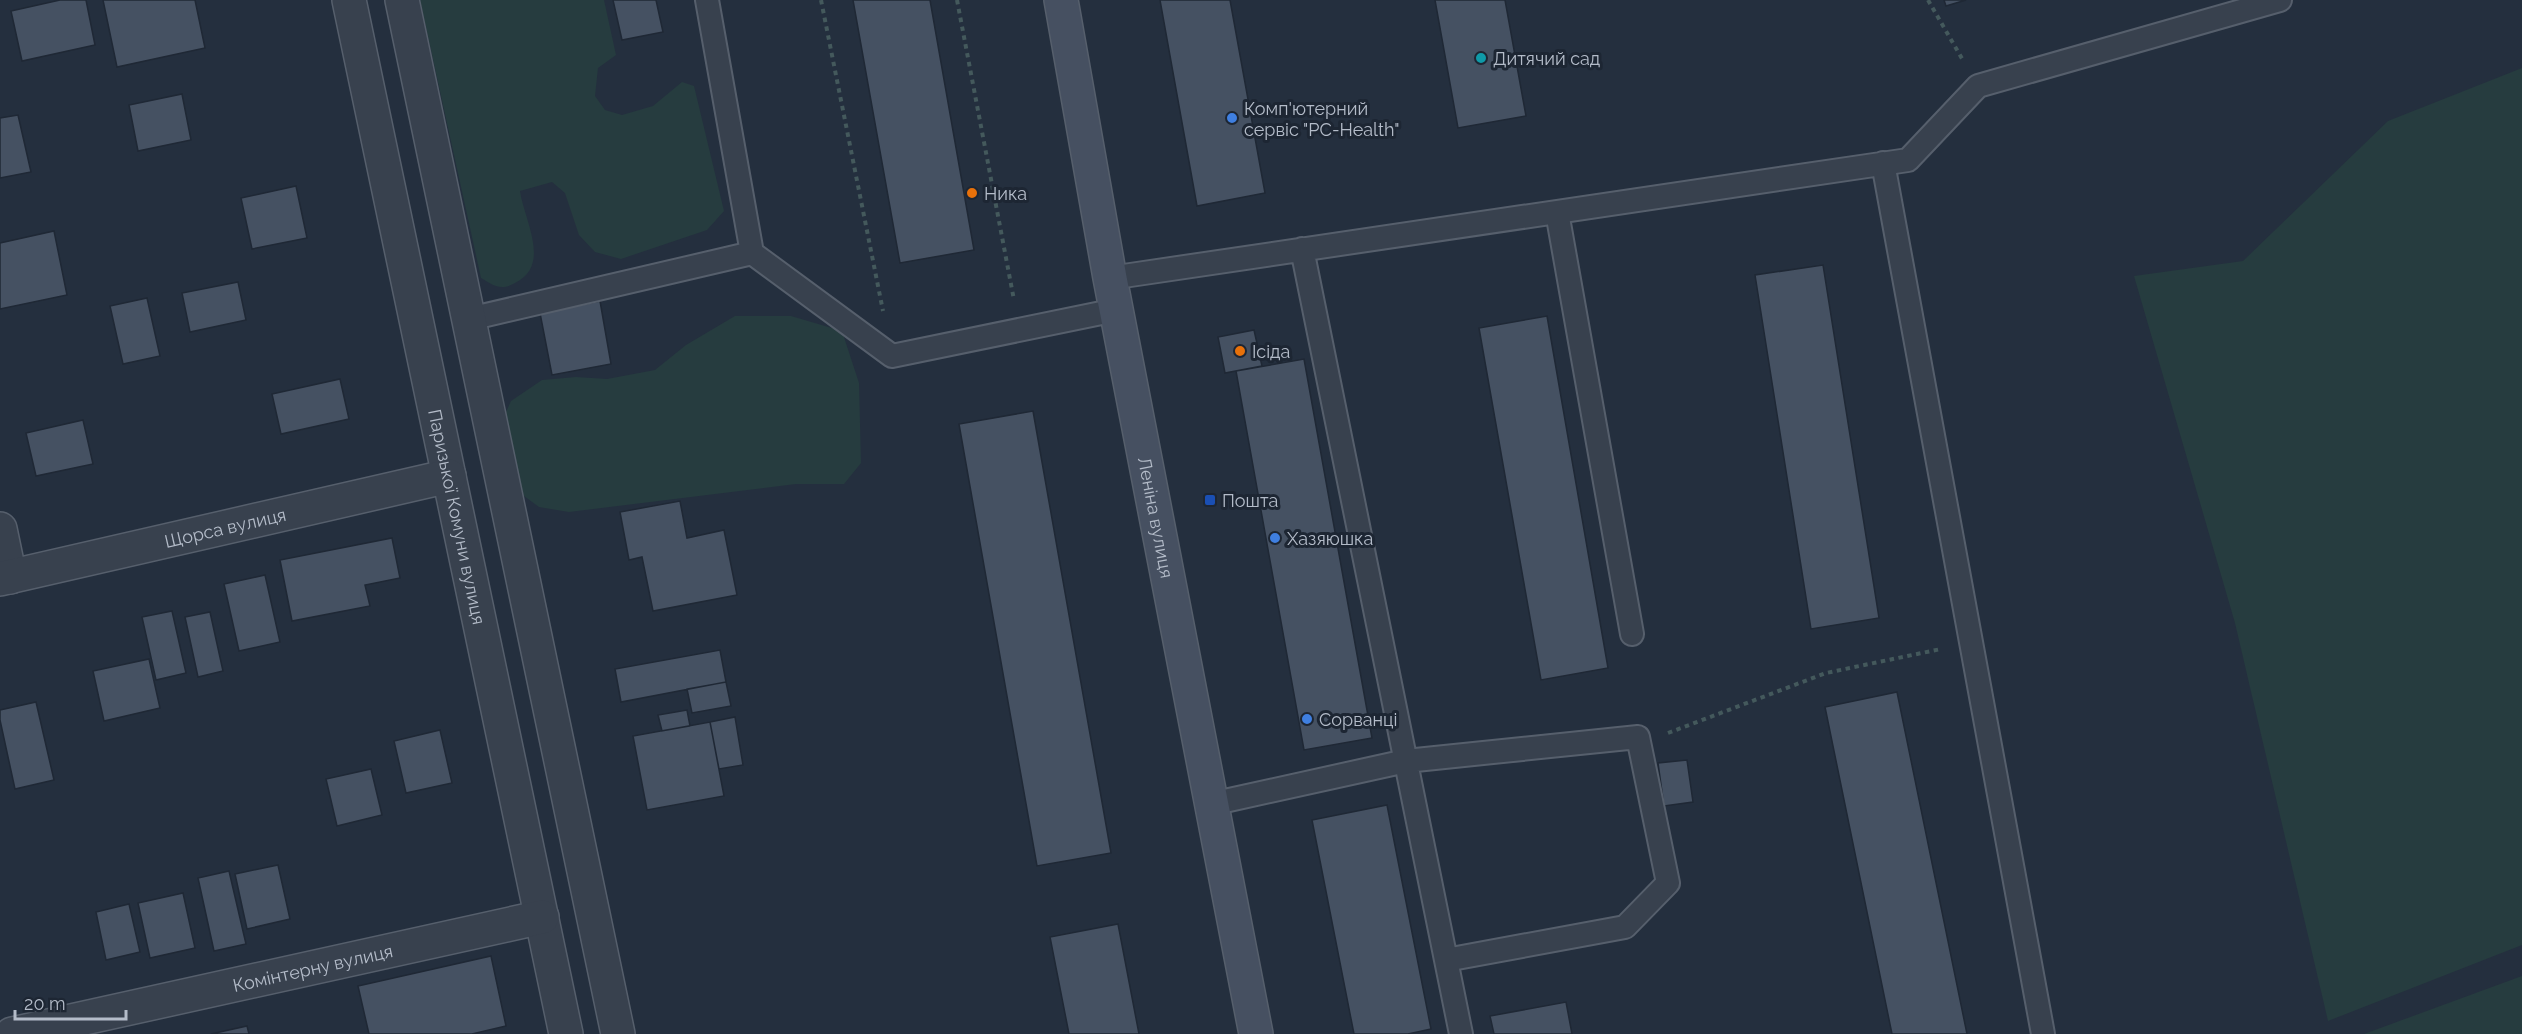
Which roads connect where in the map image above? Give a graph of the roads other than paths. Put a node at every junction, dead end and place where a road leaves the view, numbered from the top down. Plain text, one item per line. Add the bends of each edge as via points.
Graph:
1 (349, 0) edge
2 (402, 0) edge
3 (706, 0) edge
4 (1061, 0) edge
5 (2280, 0) edge
6 (1884, 163) junction
7 (1557, 212) junction
8 (1302, 249) junction
9 (752, 253) junction
10 (1110, 278) junction
11 (1116, 310) junction
12 (469, 319) junction
13 (449, 476) junction
14 (0, 530) edge
15 (5, 578) edge
16 (1632, 634) dead end
17 (1406, 761) junction
18 (1211, 804) junction
19 (542, 917) junction
20 (1446, 960) junction
21 (12, 1034) edge
22 (566, 1034) edge
23 (618, 1034) edge
24 (1256, 1034) edge
25 (1461, 1034) edge
26 (2043, 1034) edge

1 - 13 street, Паризької Комуни вулиця
2 - 12 street
3 - 9 lane
4 - 10 main road, Леніна вулиця
5 - 6 lane via 1978,86 1908,160
6 - 7 lane
6 - 26 lane
7 - 8 lane
7 - 16 lane
8 - 10 lane
8 - 17 lane
9 - 11 lane via 892,356
9 - 12 lane
10 - 11 main road, Леніна вулиця
11 - 18 main road, Леніна вулиця
12 - 23 street
13 - 15 street, Щорса вулиця
13 - 19 street, Паризької Комуни вулиця
14 - 15 street
17 - 18 lane
17 - 20 lane
17 - 20 lane via 1638,737 1668,884 1625,927
18 - 24 main road, Леніна вулиця
19 - 21 street, Комінтерну вулиця
19 - 22 street, Паризької Комуни вулиця
20 - 25 lane

